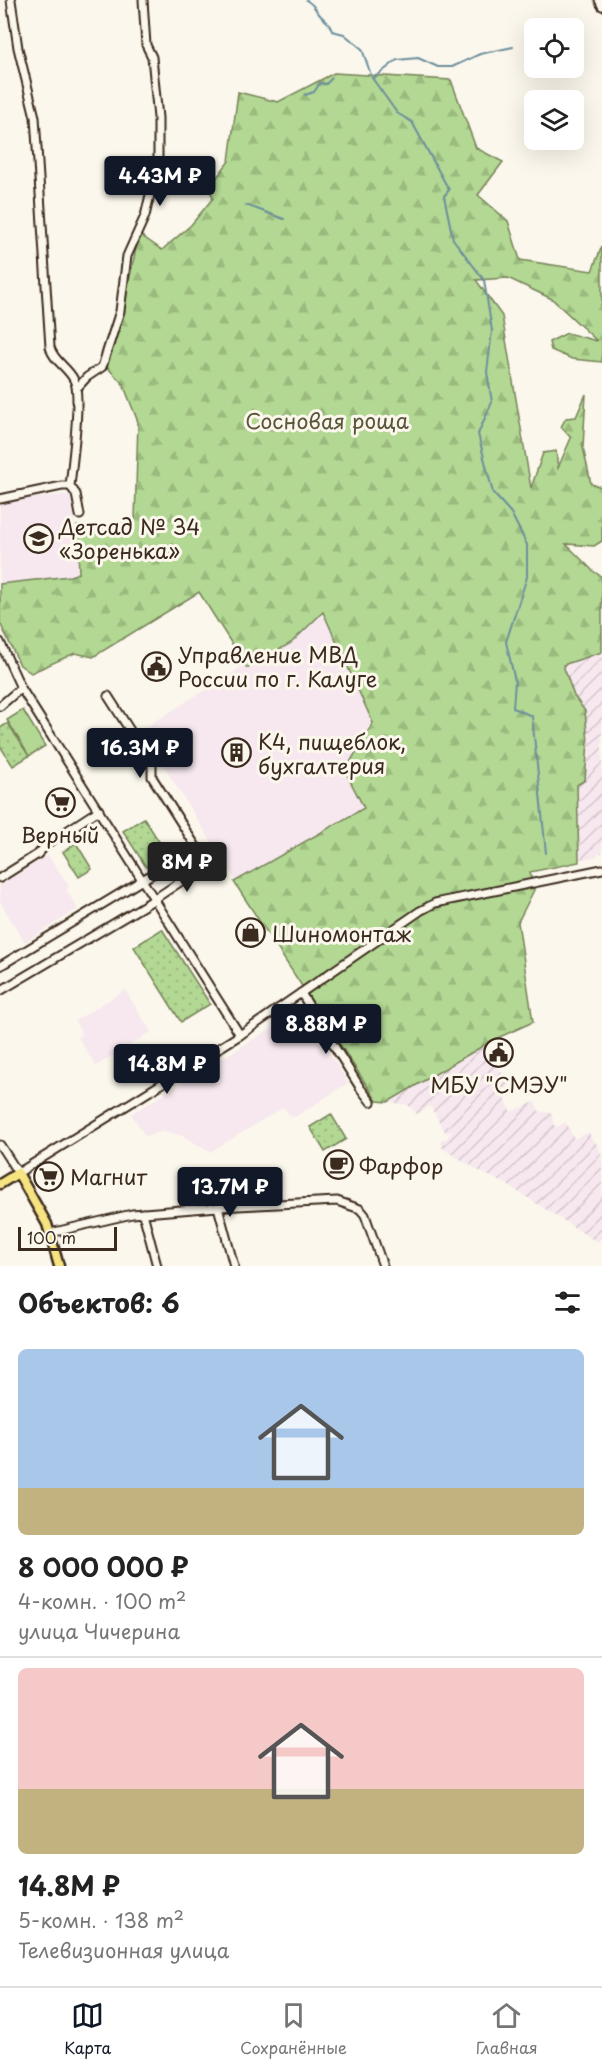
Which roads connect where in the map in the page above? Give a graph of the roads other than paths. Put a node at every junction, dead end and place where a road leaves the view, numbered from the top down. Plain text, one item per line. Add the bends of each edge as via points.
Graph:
1 (10, 0) edge
2 (143, 0) edge
3 (599, 0) edge
4 (602, 6) edge
5 (77, 388) junction
6 (70, 486) junction
7 (0, 500) edge
8 (80, 515) dead end
9 (0, 642) edge
10 (21, 688) junction
11 (108, 696) dead end
12 (0, 706) edge
13 (99, 810) junction
14 (197, 848) junction
15 (602, 869) edge
16 (0, 878) edge
17 (143, 880) junction
18 (155, 899) junction
19 (0, 966) edge
20 (0, 991) edge
21 (301, 993) junction
22 (240, 1035) junction
23 (371, 1102) dead end
24 (0, 1144) edge
25 (18, 1173) junction
26 (0, 1184) edge
27 (218, 1206) junction
28 (143, 1213) junction
29 (50, 1233) junction
30 (59, 1266) edge
31 (157, 1266) edge
32 (234, 1266) edge
33 (383, 1266) edge

1 - 5 street via 35,117 51,354 74,379
2 - 5 street via 157,108 158,160 145,216 127,256 120,311 102,367
3 - 4 street
5 - 6 street
6 - 7 street
6 - 8 street via 76,494
9 - 10 street
10 - 12 street
10 - 13 street
11 - 14 street via 152,765 152,777
13 - 16 street
13 - 17 street
14 - 17 street
14 - 18 street via 204,866
15 - 21 street via 435,903
17 - 18 street
17 - 19 street
18 - 20 street
18 - 22 street
21 - 22 street
21 - 23 street
22 - 25 street
24 - 25 street
25 - 26 main road
25 - 29 main road
27 - 28 street
27 - 32 street
27 - 33 street via 345,1203 365,1215
28 - 29 street
28 - 31 street
29 - 30 main road

